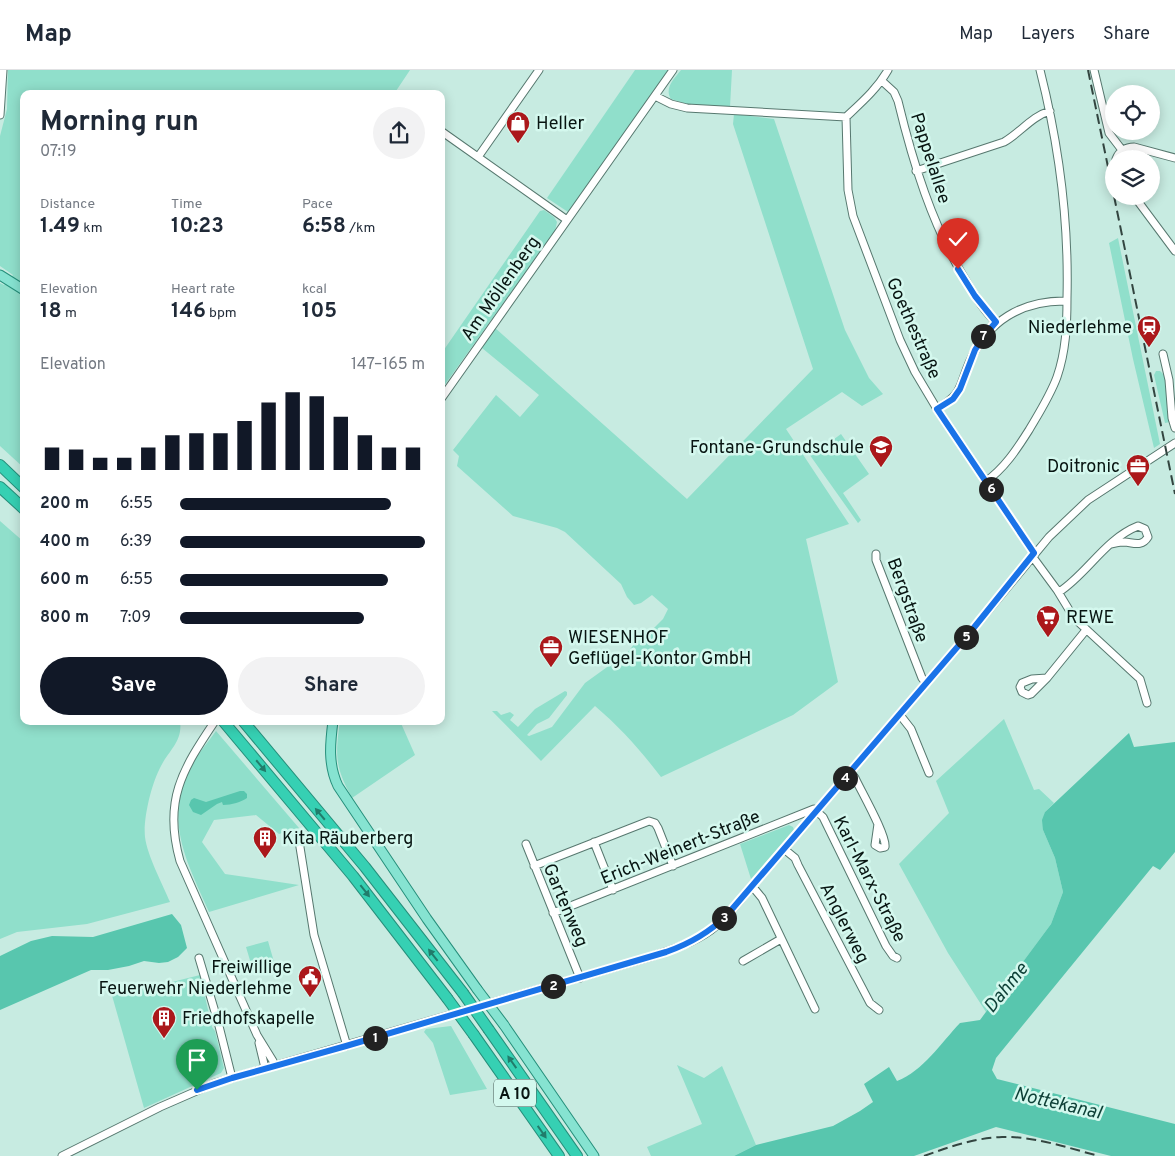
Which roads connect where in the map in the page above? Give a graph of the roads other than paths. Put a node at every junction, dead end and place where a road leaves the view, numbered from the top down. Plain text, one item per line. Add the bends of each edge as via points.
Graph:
1 (3, 70) edge
2 (539, 70) edge
3 (673, 70) edge
4 (888, 70) edge
5 (1040, 70) edge
6 (1094, 70) edge
7 (882, 80) junction
8 (655, 96) junction
9 (1050, 111) junction
10 (0, 115) edge
11 (846, 116) junction
12 (445, 134) edge
13 (1122, 150) joint
14 (1145, 150) edge
15 (1160, 154) edge
16 (478, 157) junction
17 (1175, 158) edge
18 (916, 170) junction
19 (1141, 205) edge
20 (567, 220) junction
21 (1175, 251) edge
22 (0, 275) edge
23 (20, 288) edge
24 (1067, 301) junction
25 (996, 322) junction
26 (1163, 354) dead end
27 (445, 393) edge
28 (937, 409) junction
29 (1175, 428) edge
30 (1175, 443) edge
31 (0, 465) edge
32 (985, 482) junction
33 (20, 484) edge
34 (0, 487) edge
35 (20, 505) edge
36 (1111, 544) junction
37 (876, 554) dead end
38 (1033, 555) junction
39 (1059, 592) junction
40 (1086, 630) junction
41 (1047, 678) dead end
42 (926, 683) junction
43 (1147, 703) dead end
44 (900, 715) junction
45 (212, 725) edge
46 (227, 725) edge
47 (247, 725) edge
48 (333, 725) edge
49 (850, 772) junction
50 (929, 773) dead end
51 (818, 811) junction
52 (878, 824) dead end
53 (299, 841) dead end
54 (594, 842) junction
55 (526, 844) dead end
56 (784, 849) junction
57 (534, 866) junction
58 (673, 866) junction
59 (752, 886) junction
60 (613, 890) junction
61 (553, 913) junction
62 (781, 939) junction
63 (198, 958) dead end
64 (897, 958) dead end
65 (743, 961) dead end
66 (580, 978) junction
67 (815, 1010) dead end
68 (879, 1010) dead end
69 (257, 1035) junction
70 (346, 1046) junction
71 (274, 1066) junction
72 (265, 1068) junction
73 (232, 1078) junction
74 (557, 1153) edge
75 (62, 1156) edge
76 (577, 1156) edge
77 (594, 1156) edge

1 - 10 street
2 - 16 street
3 - 8 street, Am Möllenberg
4 - 7 street
5 - 9 street
6 - 13 street via 1109,133
7 - 11 street
7 - 18 street, Pappelallee via 894,92 898,102
8 - 11 street via 687,108
8 - 20 street, Am Möllenberg
9 - 18 street via 1038,116 1004,142
9 - 24 street via 1063,190
11 - 28 street, Goethestraße via 848,190 857,229 900,340
12 - 16 street
13 - 14 street via 1128,147
15 - 17 street
16 - 20 street
18 - 25 street, Pappelallee via 958,269
19 - 21 street
20 - 27 street, Am Möllenberg
22 - 23 main road
24 - 25 street via 1021,309
24 - 32 street via 1063,354 1057,377 1023,439 1007,461
25 - 28 street via 975,350 960,389 953,399
26 - 29 street
28 - 32 street, Goethestraße
30 - 38 street, Karl-Marx-Straße via 1081,506
31 - 33 highway
32 - 38 street, Goethestraße
34 - 35 highway
36 - 36 street via 1139,544 1148,537 1145,529 1138,526
36 - 39 street
37 - 42 street, Bergstraße via 897,616
38 - 39 street
38 - 42 street, Karl-Marx-Straße
39 - 40 street via 1074,618
40 - 41 street
40 - 43 street via 1140,679
42 - 44 street, Karl-Marx-Straße
44 - 49 street, Karl-Marx-Straße
44 - 50 street via 911,729
45 - 69 street via 192,756 178,788 173,818 174,843
46 -> 74 highway, A 10, bridge via 353,876 447,998
76 -> 47 highway, A 10, bridge via 463,993
48 - 77 main road, bridge via 330,756 338,786 426,918
49 - 51 street, Karl-Marx-Straße
49 - 52 street, Karl-Marx-Straße
51 - 56 street, Karl-Marx-Straße
51 - 58 street, Erich-Weinert-Straße via 810,811
51 - 64 street, Karl-Marx-Straße via 886,946
53 - 70 street via 314,935
54 - 57 street
54 - 58 street via 649,821 658,828
54 - 60 street
55 - 57 street, Gartenweg
56 - 59 street, Karl-Marx-Straße
56 - 68 street, Anglerweg via 795,858 870,1003
57 - 61 street, Gartenweg
58 - 60 street, Erich-Weinert-Straße
59 - 62 street via 762,898
59 - 66 street, Karl-Marx-Straße via 721,921 694,940 666,952
60 - 61 street, Erich-Weinert-Straße
61 - 66 street, Gartenweg
62 - 65 street
62 - 67 street
63 - 73 street
66 - 70 street, Karl-Marx-Straße
69 - 71 street
69 - 72 street
70 - 71 street, Karl-Marx-Straße
71 - 72 street, Karl-Marx-Straße
72 - 73 street, Karl-Marx-Straße
73 - 75 street, Karl-Marx-Straße via 191,1092

